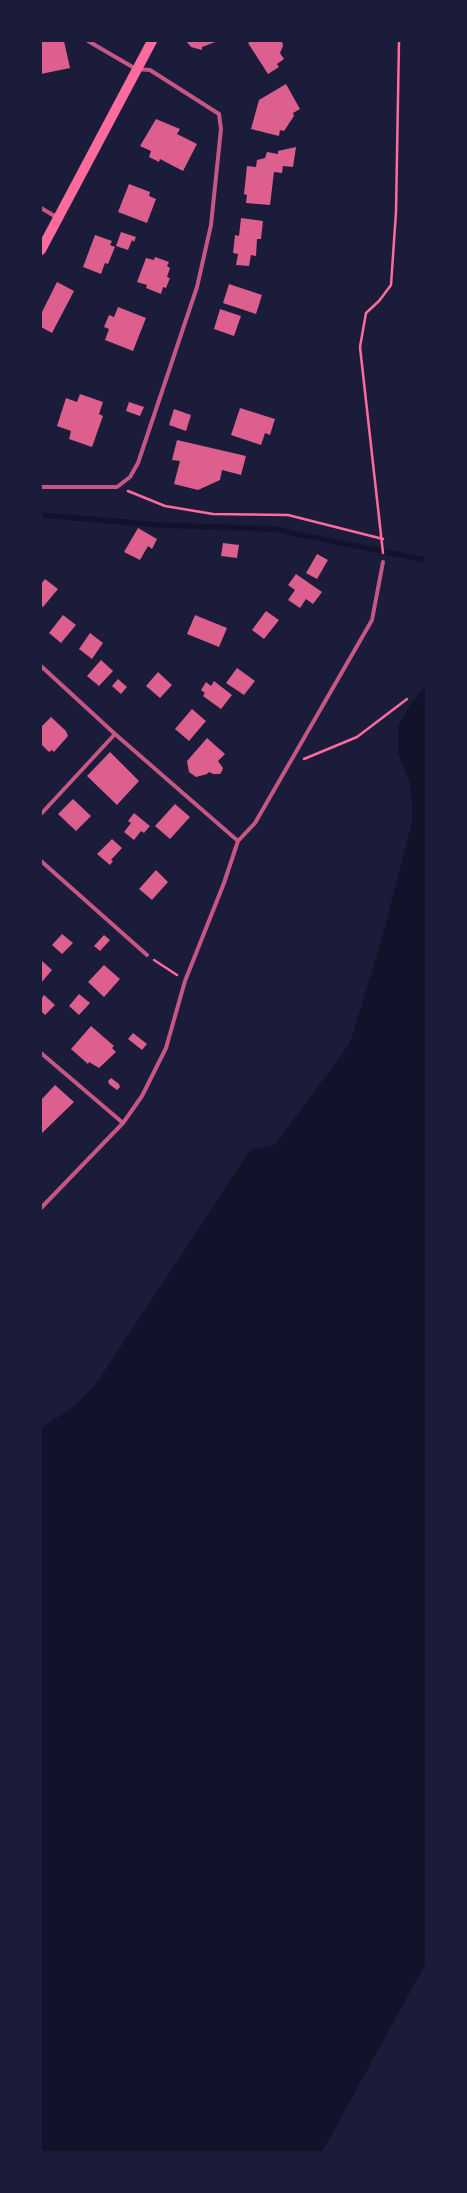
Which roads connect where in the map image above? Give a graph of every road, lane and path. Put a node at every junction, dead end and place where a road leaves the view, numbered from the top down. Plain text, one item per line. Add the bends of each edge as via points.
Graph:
1 (88, 41) edge
2 (152, 41) edge
3 (399, 41) edge
4 (136, 69) junction
5 (41, 208) edge
6 (58, 218) junction
7 (41, 250) edge
8 (117, 487) junction
9 (41, 488) edge
10 (383, 539) junction
11 (384, 547) dead end
12 (383, 562) dead end
13 (41, 666) edge
14 (407, 699) dead end
15 (115, 734) junction
16 (287, 766) junction
17 (41, 814) edge
18 (238, 841) junction
19 (41, 861) edge
20 (147, 955) joint
21 (185, 981) junction
22 (41, 1053) edge
23 (123, 1122) junction
24 (41, 1208) edge

1 - 4 street
2 - 4 main road
3 - 10 path via 396,212 391,285 366,313 360,347
4 - 6 main road
4 - 8 street via 150,70 212,108 219,114 221,129 211,225 197,287 138,463 130,477
5 - 6 street
6 - 7 main road
8 - 9 street
8 - 10 path via 165,506 213,514 288,515
10 - 11 path
12 - 16 street via 372,620
13 - 15 street
14 - 16 path via 357,737
15 - 17 street
15 - 18 street
16 - 18 street via 255,823
18 - 21 street
19 - 20 street
20 - 21 path
21 - 23 street via 166,1048 142,1096
22 - 23 street
23 - 24 street

